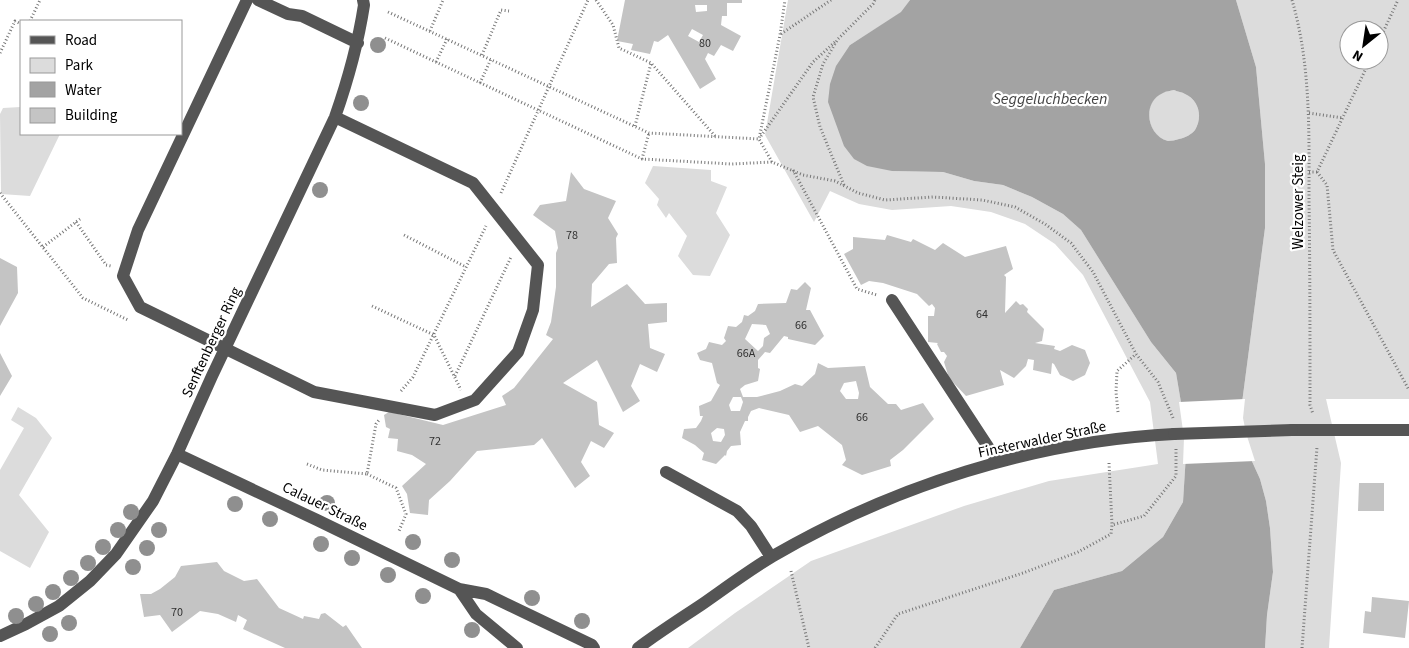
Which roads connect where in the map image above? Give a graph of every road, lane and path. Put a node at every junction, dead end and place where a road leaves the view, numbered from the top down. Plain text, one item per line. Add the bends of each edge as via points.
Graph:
1 (40, 0) edge
2 (247, 0) edge
3 (258, 0) edge
4 (364, 0) edge
5 (443, 0) edge
6 (588, 0) edge
7 (596, 0) edge
8 (785, 0) edge
9 (831, 0) edge
10 (875, 0) edge
11 (1292, 0) edge
12 (1398, 0) edge
13 (508, 11) dead end
14 (388, 12) dead end
15 (30, 20) edge
16 (1389, 20) edge
17 (20, 24) edge
18 (430, 31) junction
19 (780, 35) junction
20 (386, 38) dead end
21 (447, 39) junction
22 (838, 39) junction
23 (358, 43) junction
24 (0, 54) edge
25 (482, 55) junction
26 (491, 59) junction
27 (436, 62) junction
28 (651, 63) junction
29 (1365, 70) edge
30 (480, 83) junction
31 (550, 87) junction
32 (538, 111) junction
33 (1310, 113) junction
34 (335, 117) junction
35 (1343, 118) junction
36 (635, 126) junction
37 (650, 133) junction
38 (716, 136) junction
39 (759, 138) junction
40 (642, 159) junction
41 (772, 162) junction
42 (792, 170) junction
43 (1309, 172) junction
44 (1317, 172) junction
45 (844, 186) junction
46 (0, 193) edge
47 (6, 201) junction
48 (0, 203) edge
49 (493, 209) junction
50 (80, 219) dead end
51 (76, 222) junction
52 (404, 235) dead end
53 (519, 241) junction
54 (43, 248) junction
55 (466, 267) junction
56 (125, 269) junction
57 (892, 300) joint
58 (372, 306) dead end
59 (134, 323) dead end
60 (434, 335) junction
61 (225, 349) junction
62 (1136, 354) junction
63 (454, 376) junction
64 (1409, 390) edge
65 (468, 403) junction
66 (1310, 405) dead end
67 (389, 406) junction
68 (1118, 412) dead end
69 (1176, 426) dead end
70 (1409, 430) edge
71 (1176, 443) dead end
72 (1317, 453) dead end
73 (177, 454) junction
74 (998, 462) junction
75 (1109, 463) dead end
76 (307, 464) dead end
77 (666, 472) dead end
78 (367, 474) junction
79 (1112, 525) junction
80 (399, 531) dead end
81 (772, 557) junction
82 (791, 572) dead end
83 (459, 590) junction
84 (0, 636) edge
85 (517, 648) edge
86 (594, 648) edge
87 (638, 648) edge
88 (809, 648) edge
89 (875, 648) edge
90 (1302, 648) edge

1 - 15 path
2 - 56 street via 138,230
3 - 23 street via 288,14 302,16
4 - 23 street, Senftenberger Ring
5 - 18 path
6 - 31 path
7 - 28 path via 613,25 619,48
8 - 19 path
9 - 19 path
10 - 22 path
11 - 33 path, Welzower Steig via 1305,57
12 - 16 path
13 - 25 path via 501,10
14 - 18 path
17 - 24 path via 15,21
18 - 21 path
19 - 39 path
20 - 27 path
21 - 25 path
21 - 27 path
22 - 39 path via 813,62
22 - 45 path via 823,64 813,98 820,127
23 - 34 street, Senftenberger Ring
25 - 26 path
26 - 30 path
26 - 31 path
27 - 30 path
28 - 36 path
28 - 38 path
29 - 35 path
30 - 32 path
31 - 32 path
31 - 36 path
32 - 40 path
32 - 49 path
33 - 35 path
33 - 43 path, Welzower Steig
34 - 49 street via 473,183
34 - 61 street, Senftenberger Ring
35 - 44 path
36 - 37 path
37 - 38 path
37 - 40 path
38 - 39 path
39 - 41 path
40 - 41 path via 732,164
41 - 42 path
42 - 45 path
42 - 57 path via 857,289
43 - 44 path
43 - 66 path, Welzower Steig
44 - 64 path via 1327,185 1333,250
45 - 62 path via 885,200 933,197 982,200 1014,208 1045,224 1071,244 1093,272
46 - 47 path
47 - 48 path
47 - 54 path
49 - 53 street
49 - 55 path
50 - 51 path
51 - 54 path
51 - 56 path via 106,264
52 - 55 path
53 - 63 path
53 - 65 street via 538,265 533,310 518,352
54 - 59 path via 83,298
55 - 60 path
56 - 61 street via 123,276 140,307
57 - 74 street
58 - 60 path
60 - 63 path
60 - 67 path via 413,377
61 - 67 street via 314,392
61 - 73 street, Senftenberger Ring
62 - 68 path via 1117,371
62 - 69 path via 1158,382
63 - 65 path
65 - 67 street via 435,414
67 - 78 path via 376,424
70 - 74 street, Finsterwalder Straße, bridge via 1292,430 1144,436
71 - 79 path via 1176,476 1144,516
72 - 90 path
73 - 83 street, Calauer Straße
73 - 84 street, Senftenberger Ring via 153,501 116,554 90,581 59,606
74 - 81 street, Finsterwalder Straße via 890,499
75 - 79 path
76 - 78 path via 322,470
77 - 81 street via 737,511
78 - 80 path via 396,488 406,514
79 - 89 path via 1111,534 1078,552 898,614
81 - 87 street, Finsterwalder Straße
82 - 88 path
83 - 85 street, Calauer Straße via 476,614
83 - 86 street, Calauer Straße via 486,594

